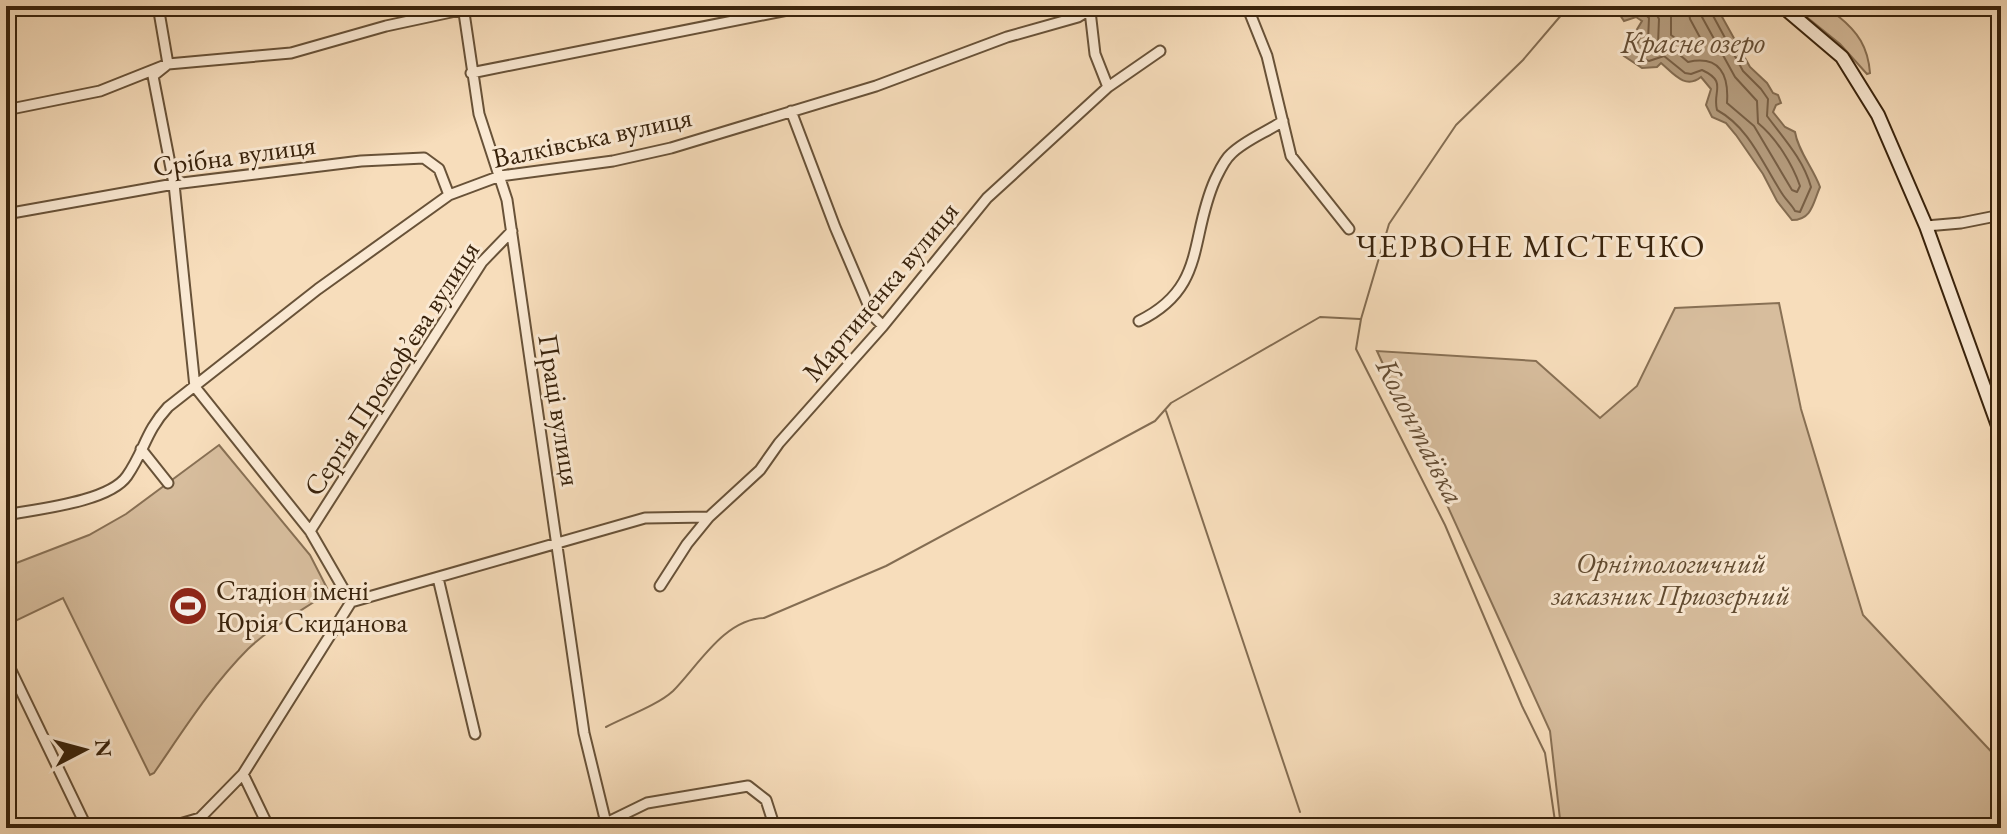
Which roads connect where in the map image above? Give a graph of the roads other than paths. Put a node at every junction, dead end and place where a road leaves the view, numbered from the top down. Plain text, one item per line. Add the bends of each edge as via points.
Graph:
1 (158, 6) edge
2 (479, 6) edge
3 (808, 6) edge
4 (1247, 6) edge
5 (1782, 6) edge
6 (463, 8) edge
7 (1093, 9) edge
8 (1160, 51) dead end
9 (168, 64) junction
10 (471, 73) junction
11 (1108, 87) junction
12 (6, 110) edge
13 (791, 111) junction
14 (1283, 121) junction
15 (500, 176) junction
16 (174, 184) junction
17 (449, 195) junction
18 (6, 214) edge
19 (2001, 215) edge
20 (1926, 226) junction
21 (1349, 229) dead end
22 (512, 231) junction
23 (1139, 321) dead end
24 (883, 326) junction
25 (195, 387) junction
26 (2001, 434) edge
27 (141, 449) junction
28 (168, 483) dead end
29 (6, 515) edge
30 (709, 517) junction
31 (310, 531) junction
32 (558, 542) junction
33 (438, 578) junction
34 (660, 586) dead end
35 (351, 602) junction
36 (6, 660) edge
37 (475, 734) dead end
38 (243, 774) junction
39 (604, 826) edge
40 (87, 828) edge
41 (166, 828) edge
42 (269, 828) edge
43 (775, 828) edge

1 - 9 street
2 - 6 street
3 - 10 street
4 - 14 street via 1267,56
5 - 20 main road via 1842,57 1878,115
6 - 9 street via 291,53
6 - 10 street, Праці вулиця
7 - 11 street via 1095,54
7 - 13 street, Валківська вулиця
8 - 11 street, Мартиненка вулиця
9 - 12 street via 100,91
9 - 16 street via 153,76
10 - 15 street, Праці вулиця
11 - 24 street, Мартиненка вулиця via 987,198
13 - 15 street, Валківська вулиця via 613,161
13 - 24 street via 873,316
14 - 21 street via 1291,156
14 - 23 street via 1230,155 1210,191 1184,283 1161,310
15 - 17 street, Валківська вулиця
15 - 22 street, Праці вулиця
16 - 17 street, Срібна вулиця via 424,158 439,169
16 - 18 street, Срібна вулиця
16 - 25 street
17 - 25 street, Валківська вулиця via 318,289
19 - 20 street
20 - 26 main road
22 - 31 street, Сергія Прокоф’єва вулиця via 482,262
22 - 32 street, Праці вулиця
24 - 30 street, Мартиненка вулиця via 760,470
25 - 27 street, Валківська вулиця via 153,423
25 - 31 street
27 - 28 street
27 - 29 street, Валківська вулиця via 125,480 114,488
30 - 32 street via 645,518
30 - 34 street, Мартиненка вулиця
31 - 35 street
32 - 33 street
32 - 39 street, Праці вулиця via 584,733
33 - 35 street
33 - 37 street
35 - 38 street
36 - 40 street
38 - 41 street via 200,818
38 - 42 street
39 - 43 street via 647,803 748,786 766,800

